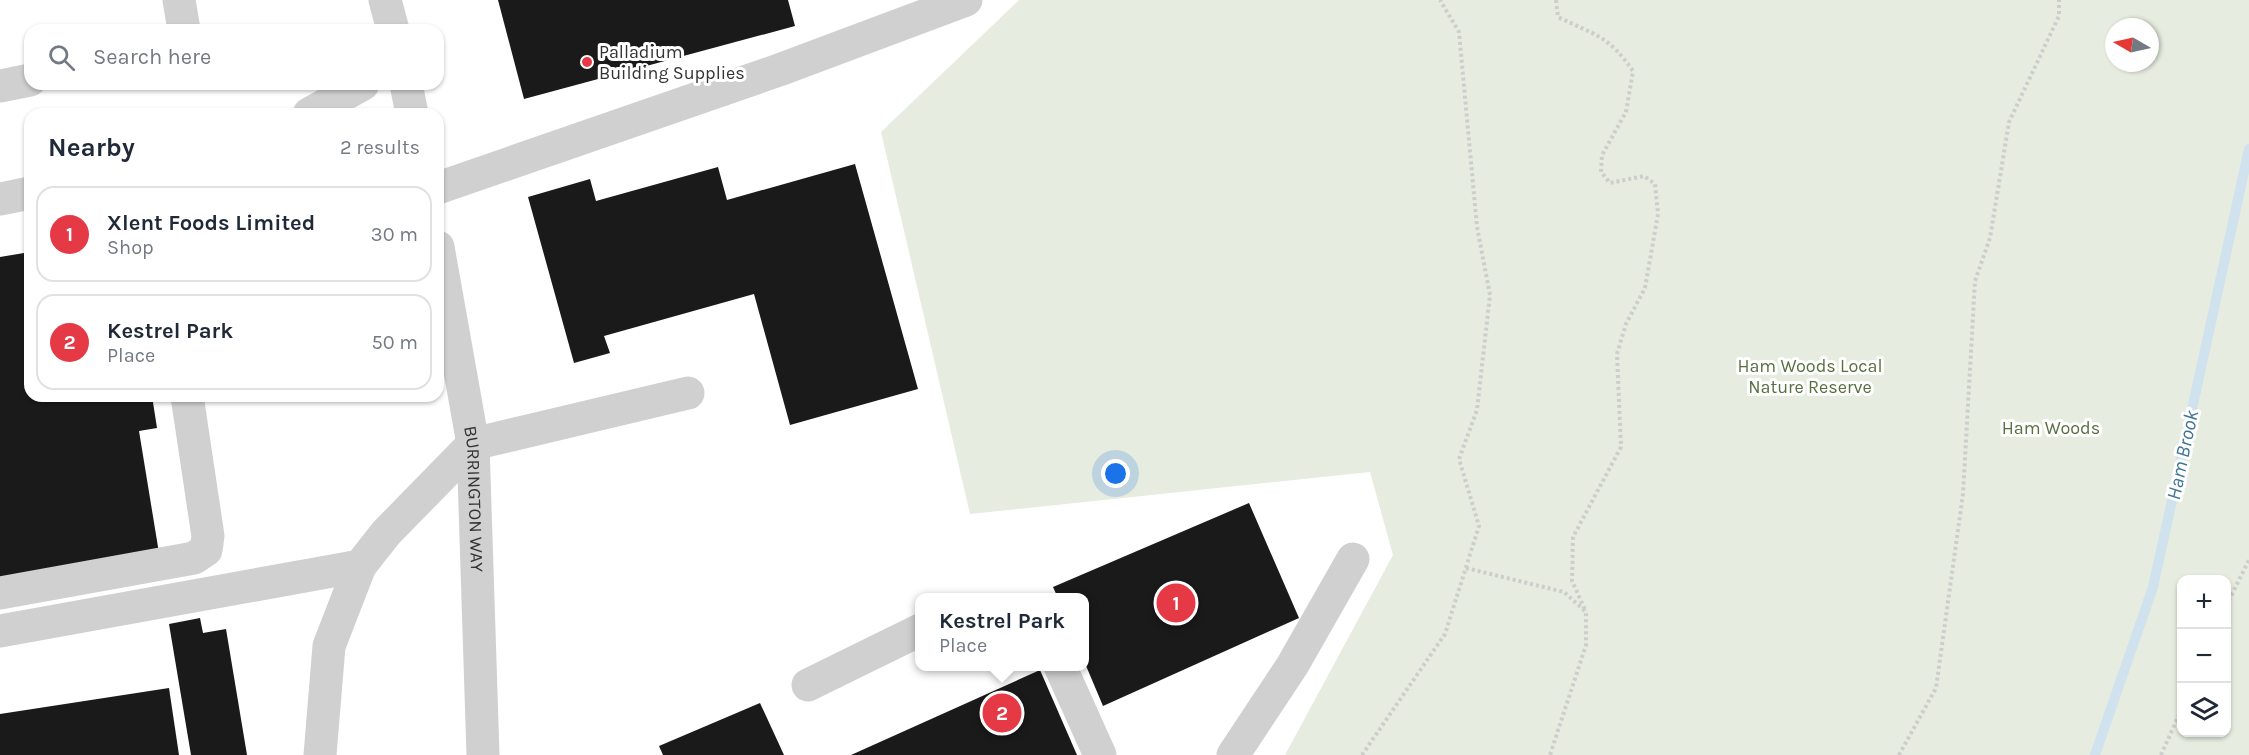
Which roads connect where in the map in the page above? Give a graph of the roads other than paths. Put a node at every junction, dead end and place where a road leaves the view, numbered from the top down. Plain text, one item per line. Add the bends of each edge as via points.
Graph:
1 (179, 0) edge
2 (385, 0) edge
3 (966, 0) edge
4 (183, 24) edge
5 (391, 24) edge
6 (24, 81) edge
7 (0, 86) edge
8 (352, 90) edge
9 (407, 90) edge
10 (320, 108) edge
11 (411, 108) edge
12 (444, 186) edge
13 (24, 194) edge
14 (0, 199) edge
15 (444, 281) edge
16 (688, 393) dead end
17 (188, 402) edge
18 (473, 444) junction
19 (1353, 560) dead end
20 (360, 566) junction
21 (0, 593) edge
22 (0, 631) edge
23 (915, 632) edge
24 (1062, 671) edge
25 (808, 685) dead end
26 (320, 755) edge
27 (483, 755) edge
28 (1100, 755) edge
29 (1233, 755) edge

1 - 4 street
2 - 5 street
3 - 12 street via 779,70
6 - 7 street
8 - 10 street
9 - 11 street
13 - 14 street
15 - 18 street, BURRINGTON WAY
16 - 18 street
17 - 21 street via 208,536 206,550 194,558
18 - 20 street via 386,533
18 - 27 street, BURRINGTON WAY
19 - 29 street via 1292,666
20 - 22 street
20 - 26 street via 329,646
23 - 25 street
24 - 28 street

